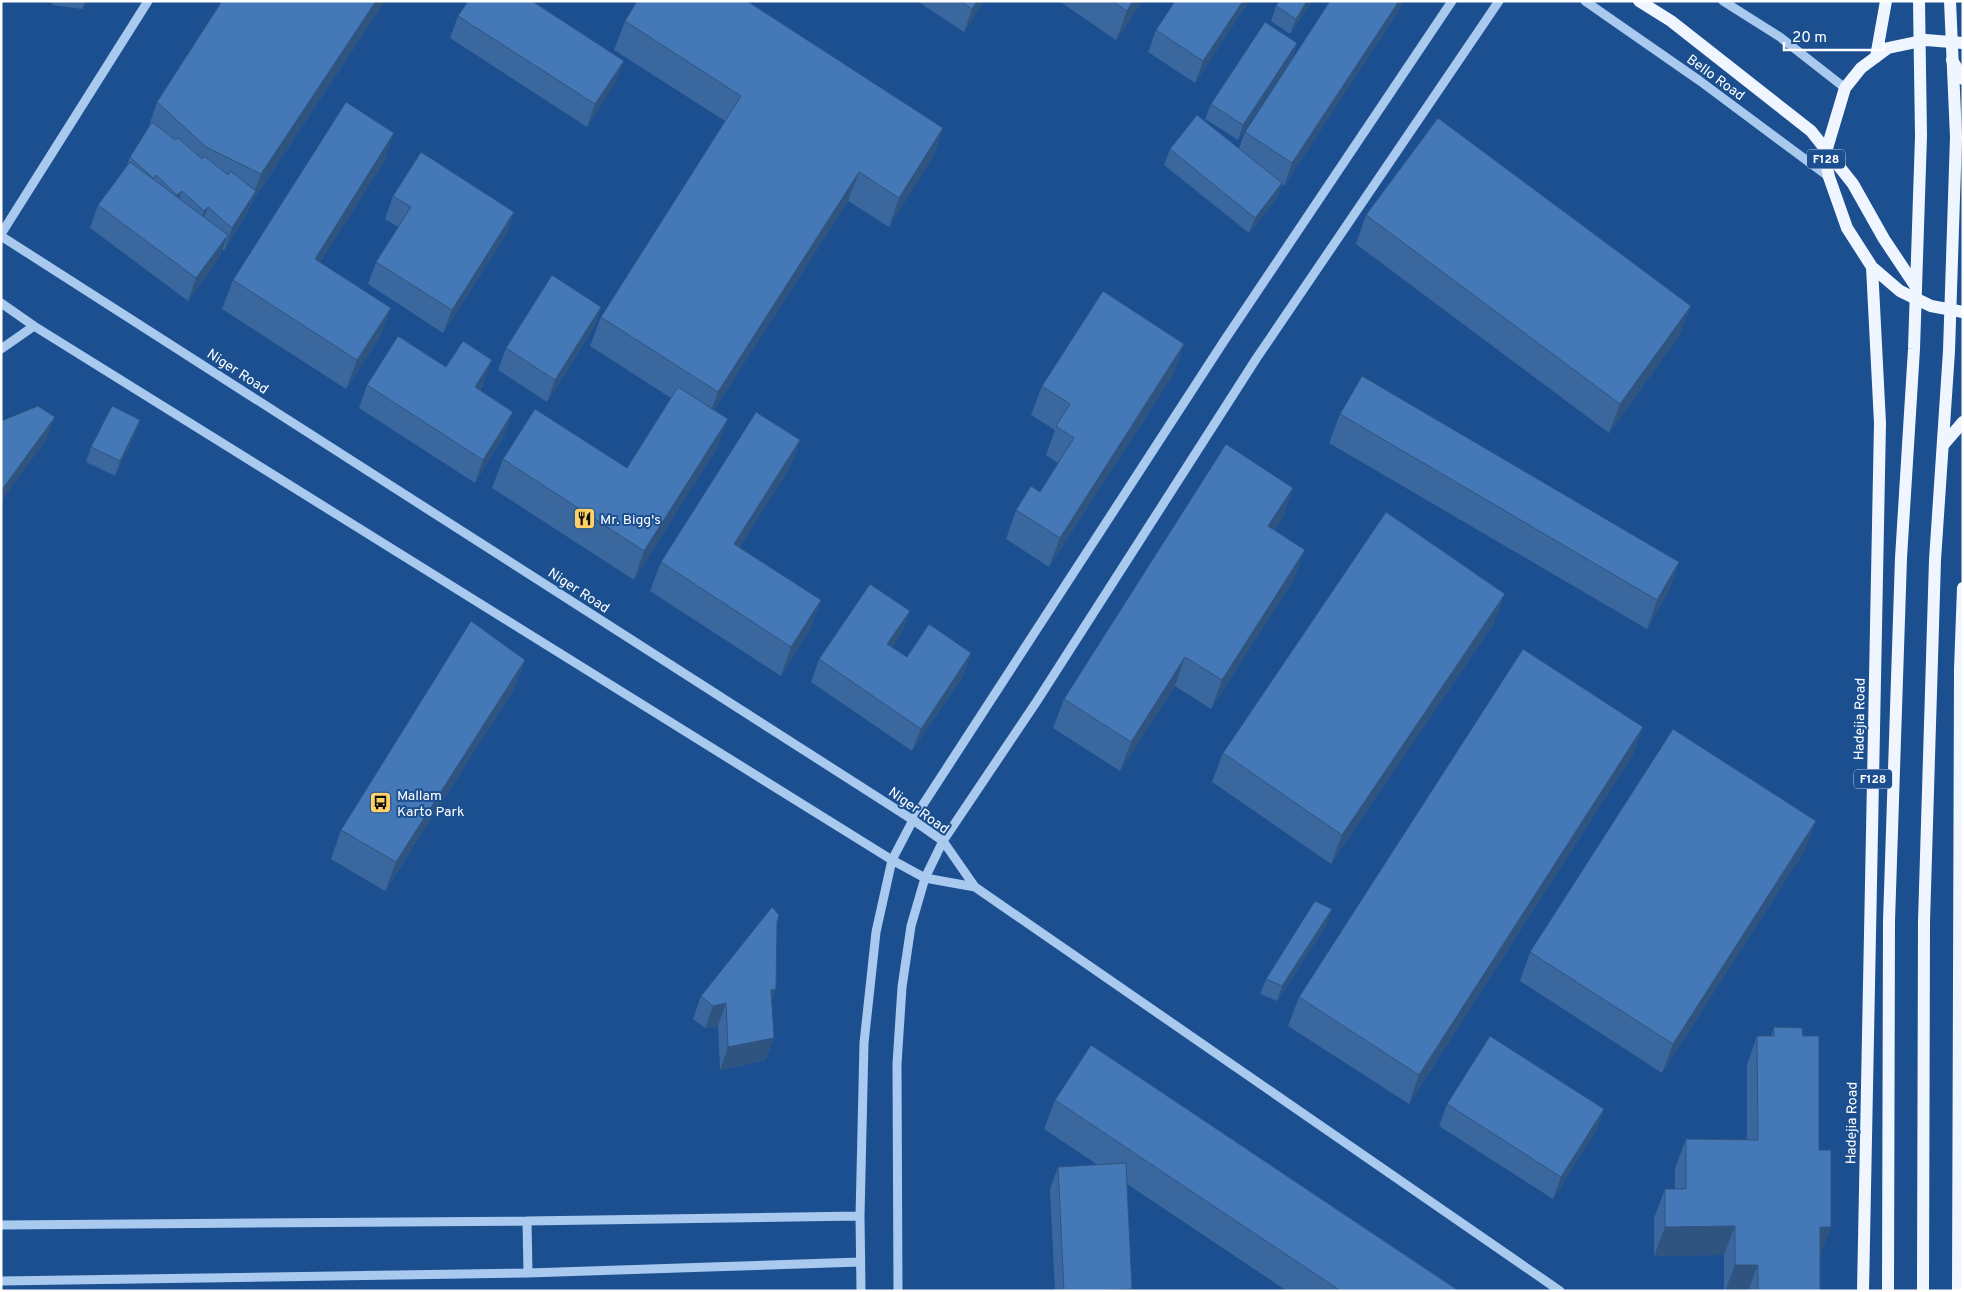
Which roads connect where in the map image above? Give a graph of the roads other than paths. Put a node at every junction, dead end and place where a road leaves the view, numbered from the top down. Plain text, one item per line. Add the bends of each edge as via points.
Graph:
1 (148, 1) edge
2 (1452, 1) edge
3 (1499, 1) edge
4 (1585, 1) edge
5 (1639, 1) edge
6 (1723, 1) edge
7 (1886, 1) edge
8 (1919, 1) edge
9 (1950, 1) edge
10 (1963, 43) edge
11 (1876, 57) junction
12 (1952, 60) junction
13 (1963, 79) edge
14 (1845, 88) junction
15 (1829, 177) junction
16 (1, 235) edge
17 (1872, 267) junction
18 (1916, 287) junction
19 (1, 302) edge
20 (1963, 312) edge
21 (34, 326) junction
22 (1, 348) edge
23 (1963, 422) edge
24 (1943, 445) junction
25 (1963, 588) edge
26 (1961, 670) edge
27 (913, 820) junction
28 (943, 841) junction
29 (892, 860) junction
30 (925, 878) junction
31 (975, 887) junction
32 (860, 1216) junction
33 (527, 1221) junction
34 (1, 1225) edge
35 (860, 1262) junction
36 (528, 1273) junction
37 (1, 1281) edge
38 (861, 1291) edge
39 (898, 1291) edge
40 (1560, 1291) edge
41 (1863, 1291) edge
42 (1888, 1291) edge
43 (1923, 1291) edge
44 (1958, 1291) edge

1 - 16 street
2 - 27 street via 1224,341
3 - 28 street via 1256,359 1037,701
4 - 15 street, Bello Road
5 - 18 main road, bridge via 1671,21 1811,131 1853,184
6 - 14 street via 1780,37
7 - 11 main road
8 - 18 main road, bridge via 1921,136
9 - 12 main road, bridge
10 - 11 main road via 1926,40 1888,48
11 - 14 main road, F128 via 1861,68
12 - 13 main road
12 - 24 main road, bridge via 1956,136
14 - 15 main road, F128 via 1825,155
15 - 17 main road, F128 via 1847,228
16 - 27 street, Niger Road
17 - 20 main road via 1900,291 1931,306
17 - 41 main road, Hadejia Road / F128 via 1880,423
18 - 42 main road, bridge via 1901,558 1890,911
19 - 21 street
21 - 22 street
21 - 29 street
23 - 24 main road
24 - 43 main road, bridge via 1924,922
25 - 26 main road
26 - 44 main road
27 - 28 street, Niger Road
27 - 29 street
28 - 30 street
28 - 31 street, Niger Road
29 - 30 street
29 - 32 street via 876,932 864,1043
30 - 31 street
30 - 39 street via 911,926 897,1064
31 - 40 street
32 - 33 street
32 - 35 street
33 - 34 street
33 - 36 street
35 - 36 street
35 - 38 street
36 - 37 street

